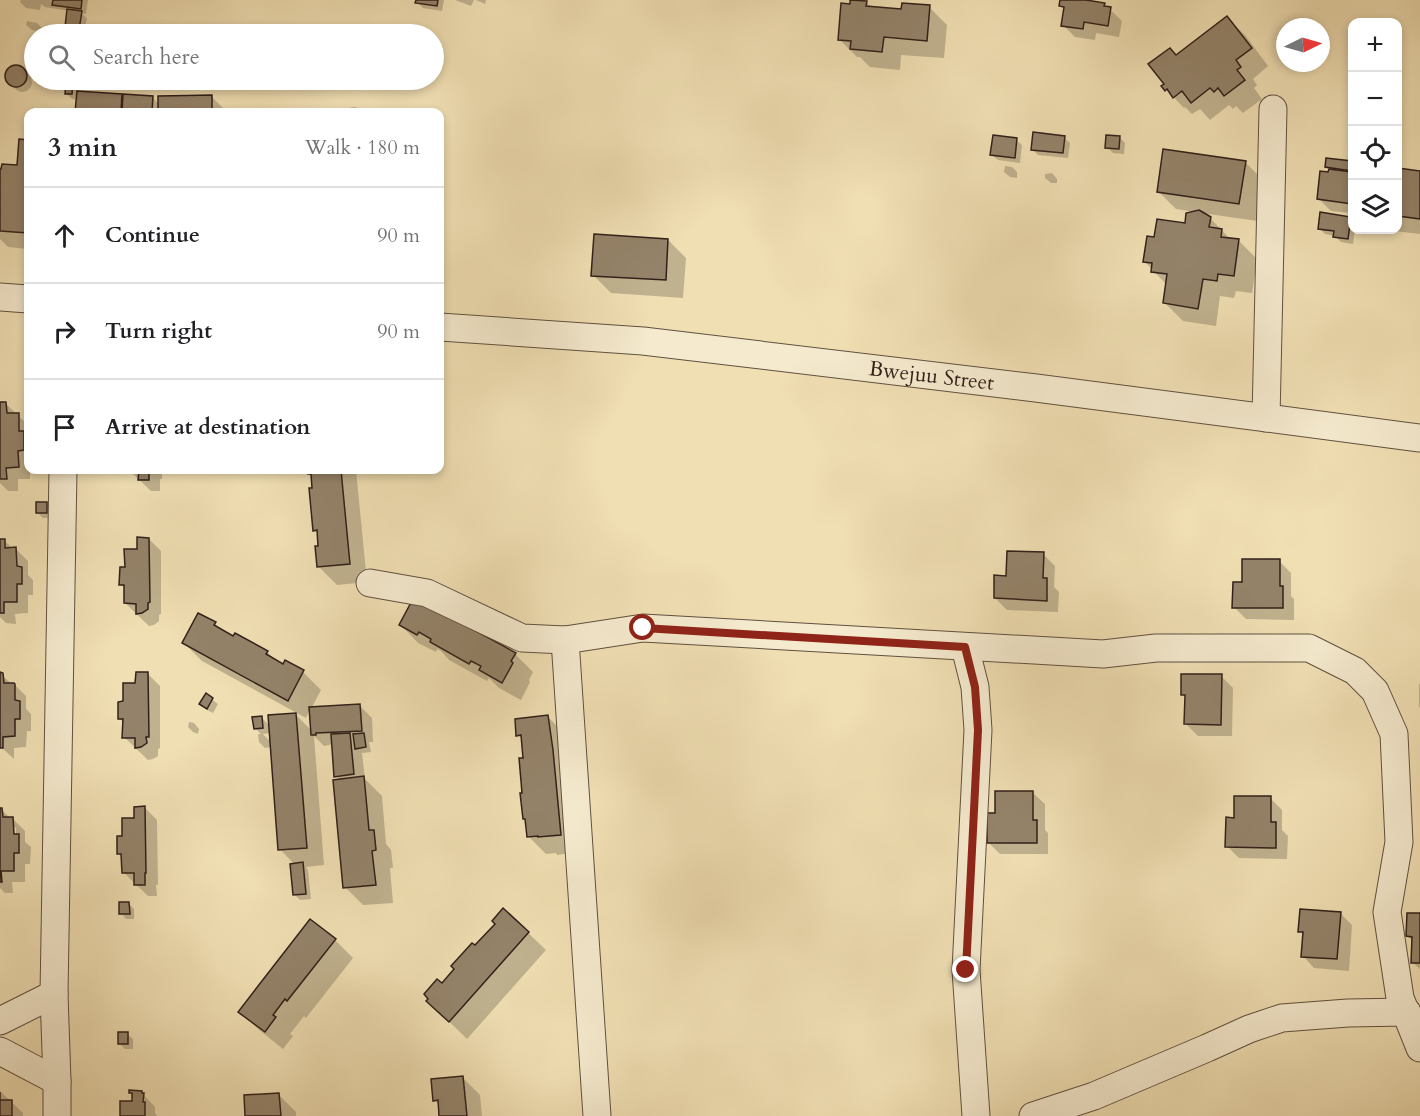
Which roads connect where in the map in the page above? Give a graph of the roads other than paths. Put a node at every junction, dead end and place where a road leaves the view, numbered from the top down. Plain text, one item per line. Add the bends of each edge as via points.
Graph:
1 (1273, 109) dead end
2 (0, 297) edge
3 (24, 299) edge
4 (444, 327) edge
5 (1266, 418) junction
6 (1420, 438) edge
7 (63, 474) edge
8 (370, 583) dead end
9 (565, 640) junction
10 (965, 647) junction
11 (54, 994) junction
12 (1407, 1012) junction
13 (0, 1021) edge
14 (1420, 1048) edge
15 (0, 1051) edge
16 (57, 1081) junction
17 (57, 1116) edge
18 (597, 1116) edge
19 (976, 1116) edge
20 (1033, 1116) edge

1 - 5 street
2 - 3 street
4 - 5 street, Bwejuu Street via 643,341
5 - 6 street, Bwejuu Street
7 - 11 street
8 - 9 street via 427,593 522,638
9 - 10 street via 643,628
9 - 18 street
10 - 12 street via 1103,654 1156,648 1309,648 1355,671 1375,691 1394,734 1399,842 1387,912 1400,998
10 - 19 street via 975,687 978,730 966,970
11 - 13 street
11 - 16 street
12 - 14 street
12 - 20 street via 1282,1018 1094,1096
15 - 16 street
16 - 17 street

